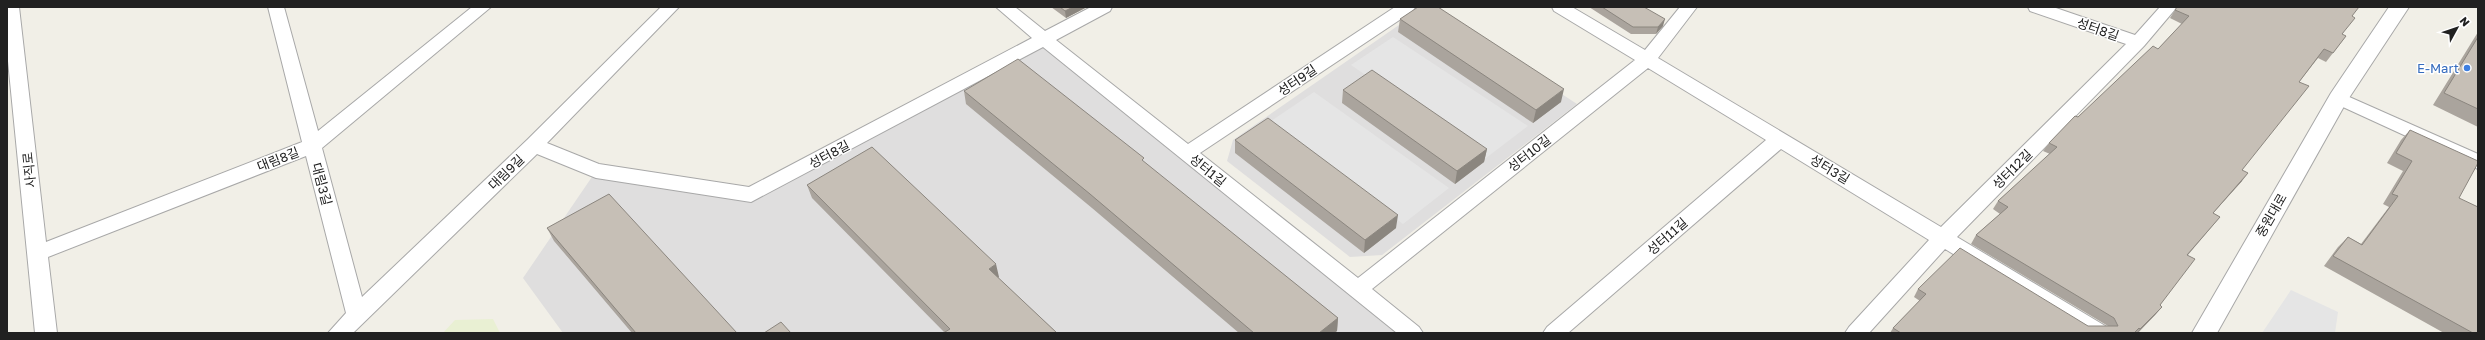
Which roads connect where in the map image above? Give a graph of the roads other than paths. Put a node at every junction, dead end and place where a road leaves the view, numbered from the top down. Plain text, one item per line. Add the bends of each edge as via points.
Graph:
1 (11, 7) edge
2 (276, 7) edge
3 (483, 7) edge
4 (671, 7) edge
5 (1004, 7) edge
6 (1104, 7) edge
7 (1407, 7) edge
8 (1560, 7) edge
9 (1689, 7) edge
10 (2036, 7) edge
11 (2169, 7) edge
12 (2399, 7) edge
13 (1045, 40) junction
14 (2138, 42) junction
15 (1647, 60) junction
16 (13, 80) edge
17 (2338, 98) junction
18 (1780, 139) junction
19 (312, 146) junction
20 (534, 146) junction
21 (1187, 153) junction
22 (2478, 162) edge
23 (1943, 238) junction
24 (38, 253) junction
25 (1358, 289) junction
26 (357, 316) junction
27 (46, 333) edge
28 (339, 333) edge
29 (1412, 333) edge
30 (1554, 333) edge
31 (1856, 333) edge
32 (2100, 333) edge
33 (2204, 333) edge

1 - 16 street, 사직로
2 - 19 street, 대림3길
3 - 19 street, 대림8길
4 - 20 street, 대림9길
5 - 13 street, 성터1길
6 - 13 street, 성터8길
7 - 21 street, 성터9길
8 - 15 street, 성터3길
9 - 15 street, 성터10길
10 - 14 street, 성터8길
11 - 14 street, 성터12길
12 - 17 street, 중원대로
13 - 20 street, 성터8길 via 751,195 596,171
13 - 21 street, 성터1길
14 - 23 street, 성터12길
15 - 18 street, 성터3길
15 - 25 street, 성터10길
16 - 24 street, 사직로
17 - 22 street
17 - 33 street, 중원대로
18 - 23 street, 성터3길
18 - 30 street, 성터11길
19 - 24 street, 대림8길
19 - 26 street, 대림3길
20 - 26 street, 대림9길
21 - 25 street, 성터1길
23 - 31 street, 성터12길
23 - 32 street, 성터3길
24 - 27 street, 사직로
25 - 29 street, 성터1길
26 - 28 street, 대림9길

